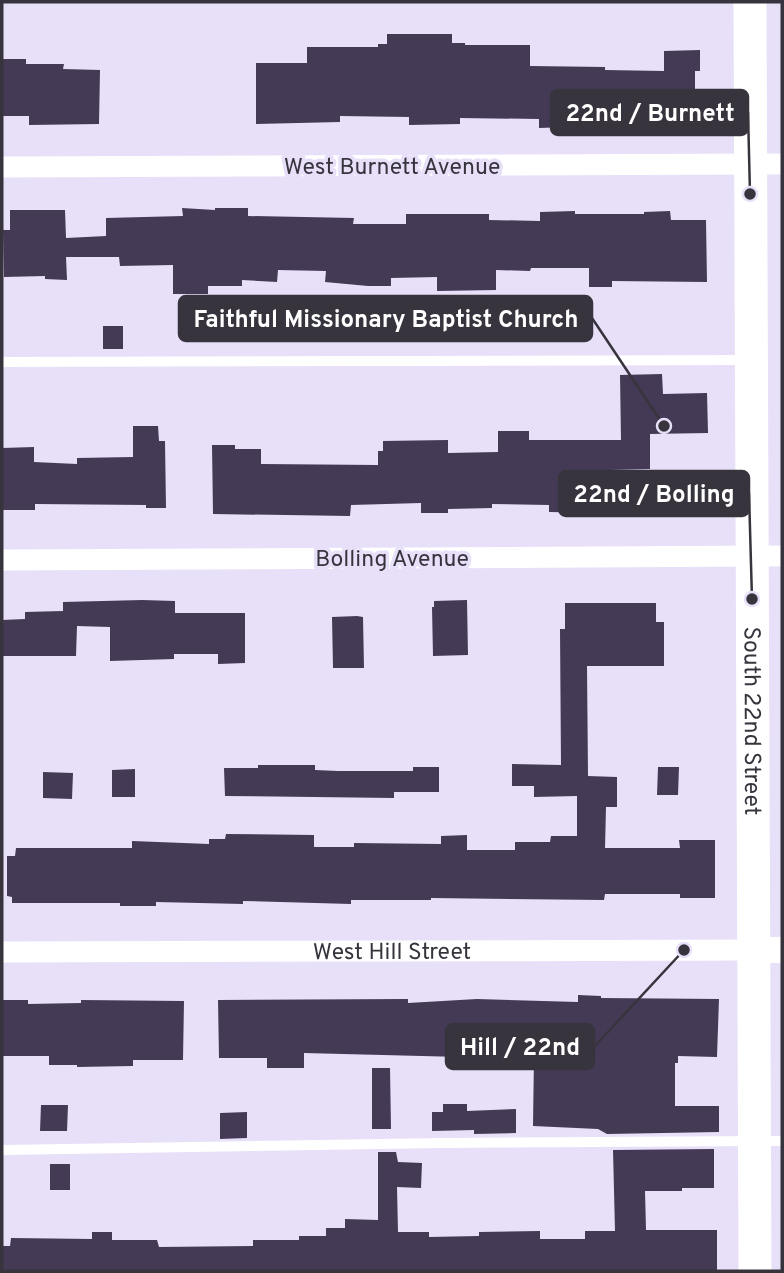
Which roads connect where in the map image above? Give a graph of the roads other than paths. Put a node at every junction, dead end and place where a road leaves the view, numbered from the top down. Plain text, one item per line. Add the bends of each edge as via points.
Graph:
1 (750, 2) edge
2 (766, 164) edge
3 (2, 167) edge
4 (751, 360) junction
5 (2, 362) edge
6 (767, 556) edge
7 (2, 559) edge
8 (768, 950) edge
9 (2, 952) edge
10 (768, 1141) edge
11 (2, 1150) edge
12 (755, 1271) edge

1 - 2 main road, South 22nd Street
2 - 3 street, West Burnett Avenue
2 - 4 main road, South 22nd Street
4 - 5 lane
4 - 6 main road, South 22nd Street
6 - 7 street, Bolling Avenue
6 - 8 main road, South 22nd Street
8 - 9 street, West Hill Street
8 - 10 main road, South 22nd Street
10 - 11 lane
10 - 12 main road, South 22nd Street

